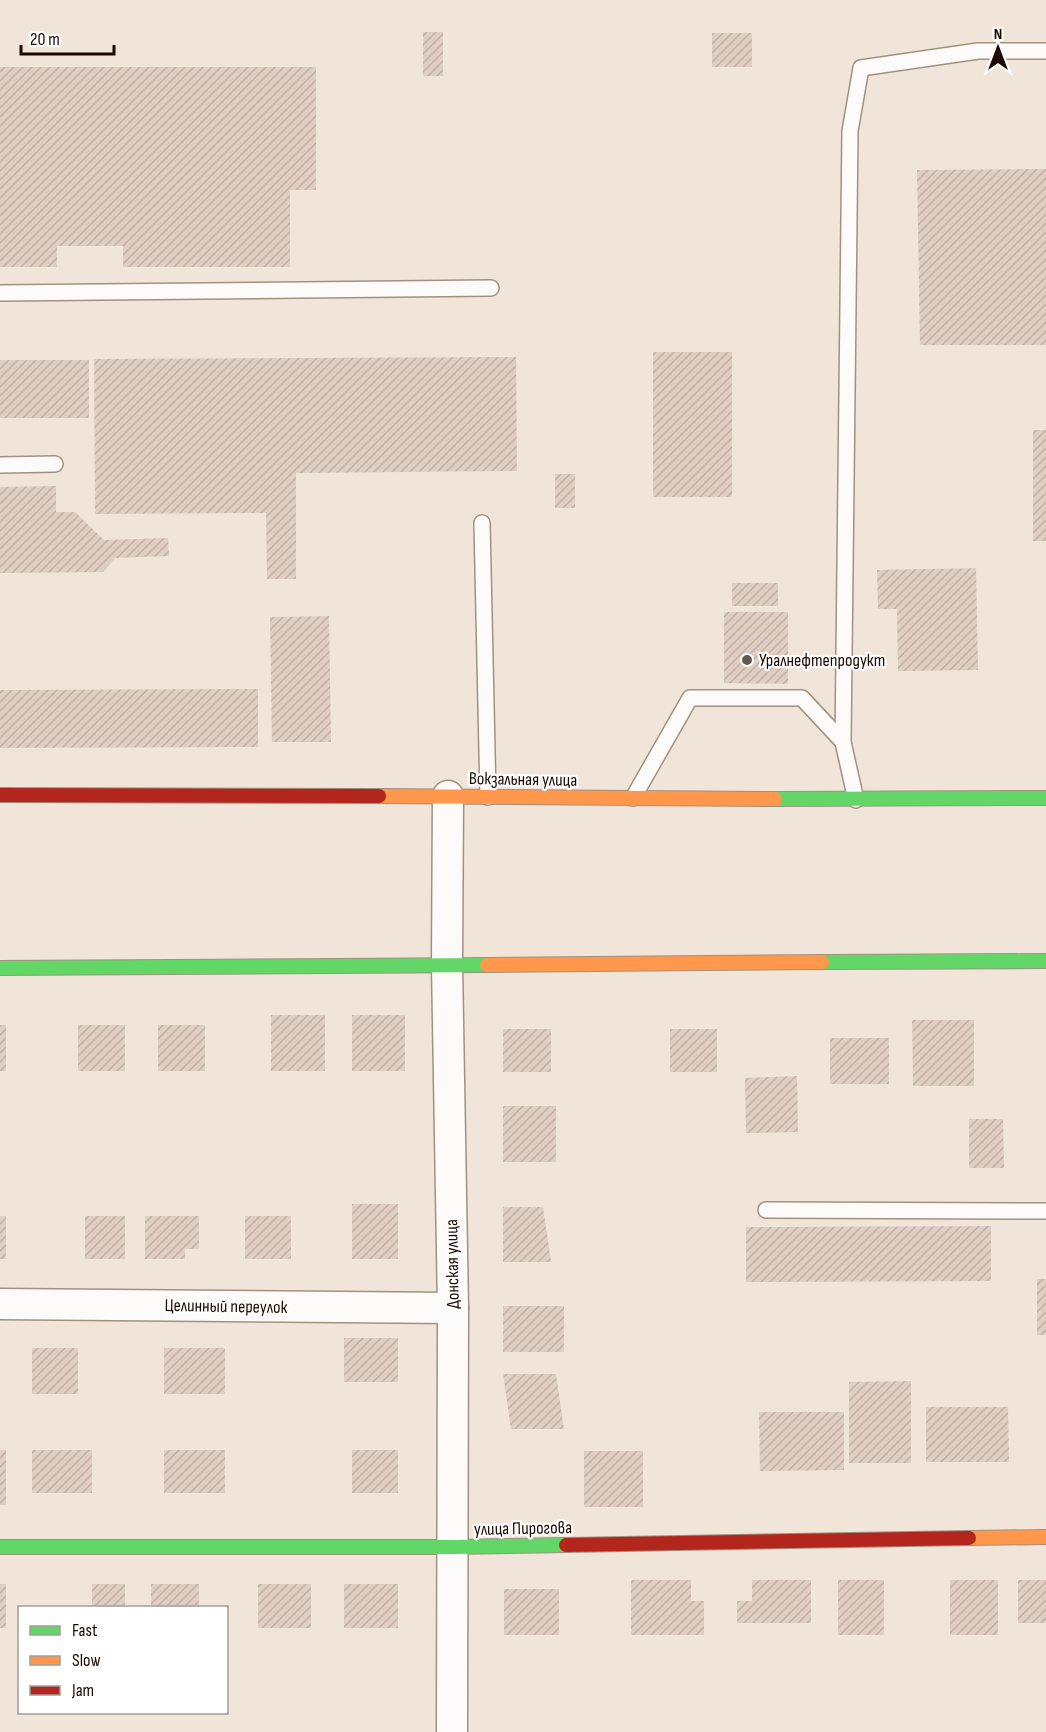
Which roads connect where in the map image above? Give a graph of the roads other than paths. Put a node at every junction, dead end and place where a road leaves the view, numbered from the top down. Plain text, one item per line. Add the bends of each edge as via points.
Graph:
1 (1046, 51) edge
2 (491, 288) dead end
3 (0, 293) edge
4 (55, 464) dead end
5 (0, 465) edge
6 (482, 523) dead end
7 (843, 742) junction
8 (0, 795) edge
9 (448, 796) junction
10 (489, 797) junction
11 (633, 798) junction
12 (1046, 798) edge
13 (856, 800) junction
14 (1046, 961) edge
15 (447, 964) junction
16 (0, 968) edge
17 (766, 1210) dead end
18 (1046, 1211) edge
19 (0, 1304) edge
20 (453, 1308) junction
21 (1046, 1537) edge
22 (0, 1547) edge
23 (453, 1547) junction
24 (452, 1732) edge

1 - 7 lane via 978,51 861,68 850,131
2 - 3 lane
4 - 5 lane
6 - 10 lane
7 - 11 lane via 802,698 690,698
7 - 13 lane
8 - 9 street, Вокзальная улица
9 - 10 street, Вокзальная улица
9 - 15 street, Донская улица
10 - 11 street, Вокзальная улица
11 - 13 street, Вокзальная улица
12 - 13 street, Вокзальная улица
14 - 15 street
15 - 16 street
15 - 20 street, Донская улица
17 - 18 lane
19 - 20 street, Целинный переулок
20 - 23 street, Донская улица
21 - 23 street, улица Пирогова
22 - 23 street, улица Пирогова
23 - 24 street, Донская улица

